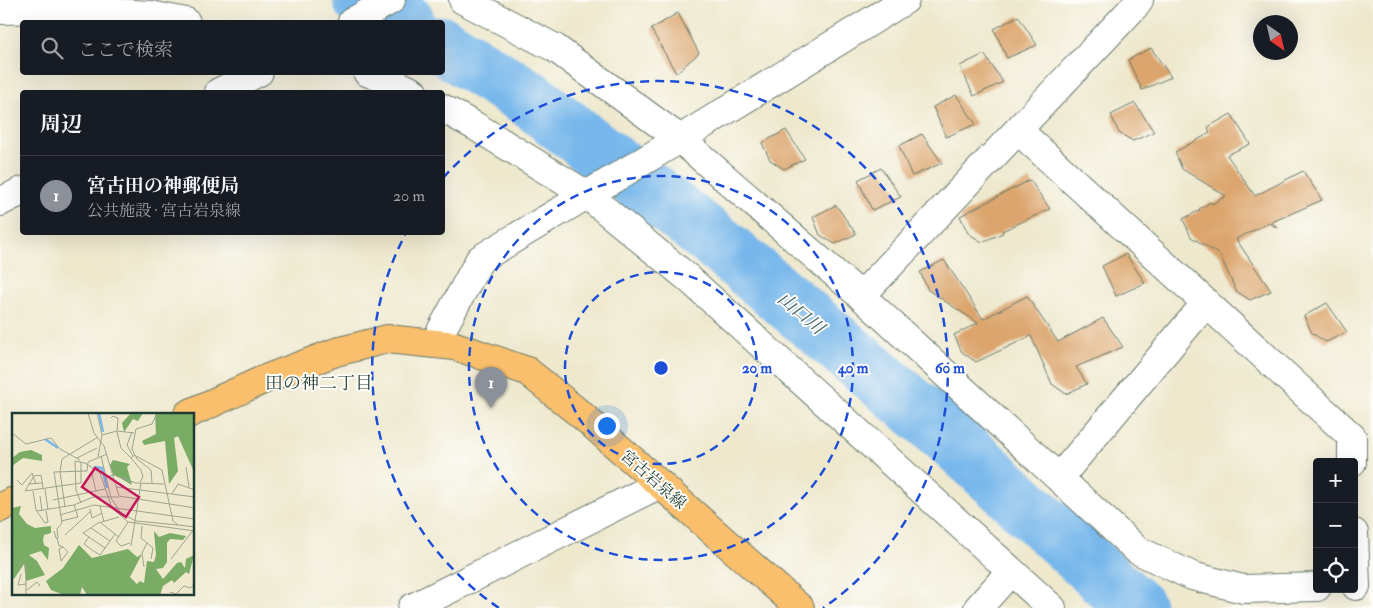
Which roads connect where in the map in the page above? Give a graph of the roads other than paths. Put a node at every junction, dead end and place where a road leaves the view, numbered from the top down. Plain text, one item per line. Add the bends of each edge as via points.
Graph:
1 (391, 0) edge
2 (463, 0) edge
3 (905, 0) edge
4 (1139, 0) edge
5 (0, 10) edge
6 (176, 20) edge
7 (356, 20) edge
8 (253, 75) edge
9 (374, 75) edge
10 (223, 90) edge
11 (409, 90) edge
12 (445, 110) edge
13 (1018, 130) junction
14 (680, 139) junction
15 (20, 192) edge
16 (587, 195) junction
17 (0, 202) edge
18 (861, 296) junction
19 (1206, 303) junction
20 (434, 344) junction
21 (190, 413) edge
22 (1352, 458) edge
23 (1059, 478) junction
24 (660, 484) junction
25 (12, 502) edge
26 (0, 508) edge
27 (1356, 548) edge
28 (1011, 571) junction
29 (1361, 586) edge
30 (1313, 587) edge
31 (412, 608) edge
32 (800, 608) edge
33 (978, 608) edge
34 (1052, 608) edge

1 - 7 street
2 - 14 street via 555,48
3 - 14 street
4 - 13 street
5 - 6 street via 59,9 150,15
8 - 10 street
9 - 11 street
12 - 16 street
13 - 18 street
13 - 19 street
14 - 16 street
14 - 18 street
15 - 17 street
16 - 20 street via 480,259
16 - 28 street via 688,278
18 - 23 street
19 - 22 street via 1352,437
19 - 23 street
20 - 21 main road, 宮古岩泉線 via 387,339 336,352 264,379
20 - 24 main road, 宮古岩泉線 via 455,346 527,371
23 - 30 street via 1138,550 1192,576 1243,589
24 - 31 street
24 - 32 main road, 宮古岩泉線
25 - 26 main road
27 - 29 street
28 - 33 street
28 - 34 street

